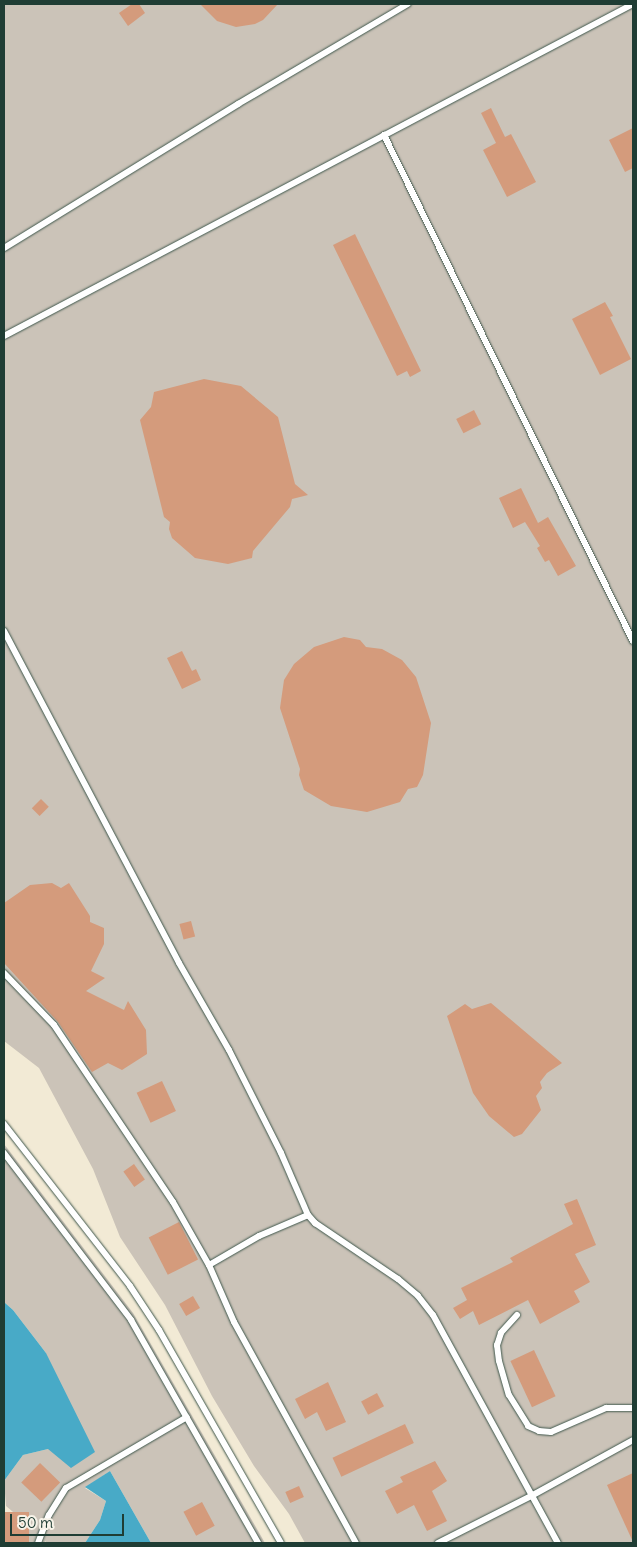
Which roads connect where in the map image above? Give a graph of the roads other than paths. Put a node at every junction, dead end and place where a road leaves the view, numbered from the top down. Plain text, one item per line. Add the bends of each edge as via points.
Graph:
1 (408, 4) edge
2 (633, 4) edge
3 (384, 135) junction
4 (4, 248) edge
5 (4, 336) edge
6 (4, 631) edge
7 (633, 641) edge
8 (4, 973) edge
9 (4, 1124) edge
10 (4, 1153) edge
11 (308, 1215) junction
12 (209, 1265) junction
13 (517, 1315) dead end
14 (633, 1408) edge
15 (186, 1417) junction
16 (633, 1440) edge
17 (533, 1495) junction
18 (38, 1543) edge
19 (258, 1543) edge
20 (281, 1543) edge
21 (356, 1543) edge
22 (438, 1543) edge
23 (558, 1543) edge

1 - 4 lane
2 - 3 lane
3 - 5 lane
3 - 7 lane
6 - 11 lane via 179,963 229,1050
8 - 12 lane via 54,1025 173,1202
9 - 20 lane via 130,1286 154,1322
10 - 15 lane via 130,1320
11 - 12 lane via 259,1236
11 - 17 lane via 418,1296 433,1315
12 - 21 lane via 234,1322
13 - 14 lane via 501,1333 497,1345 509,1395 528,1426 551,1432 606,1408
15 - 18 lane via 66,1488 49,1515
15 - 19 lane
16 - 17 lane
17 - 22 lane
17 - 23 lane

